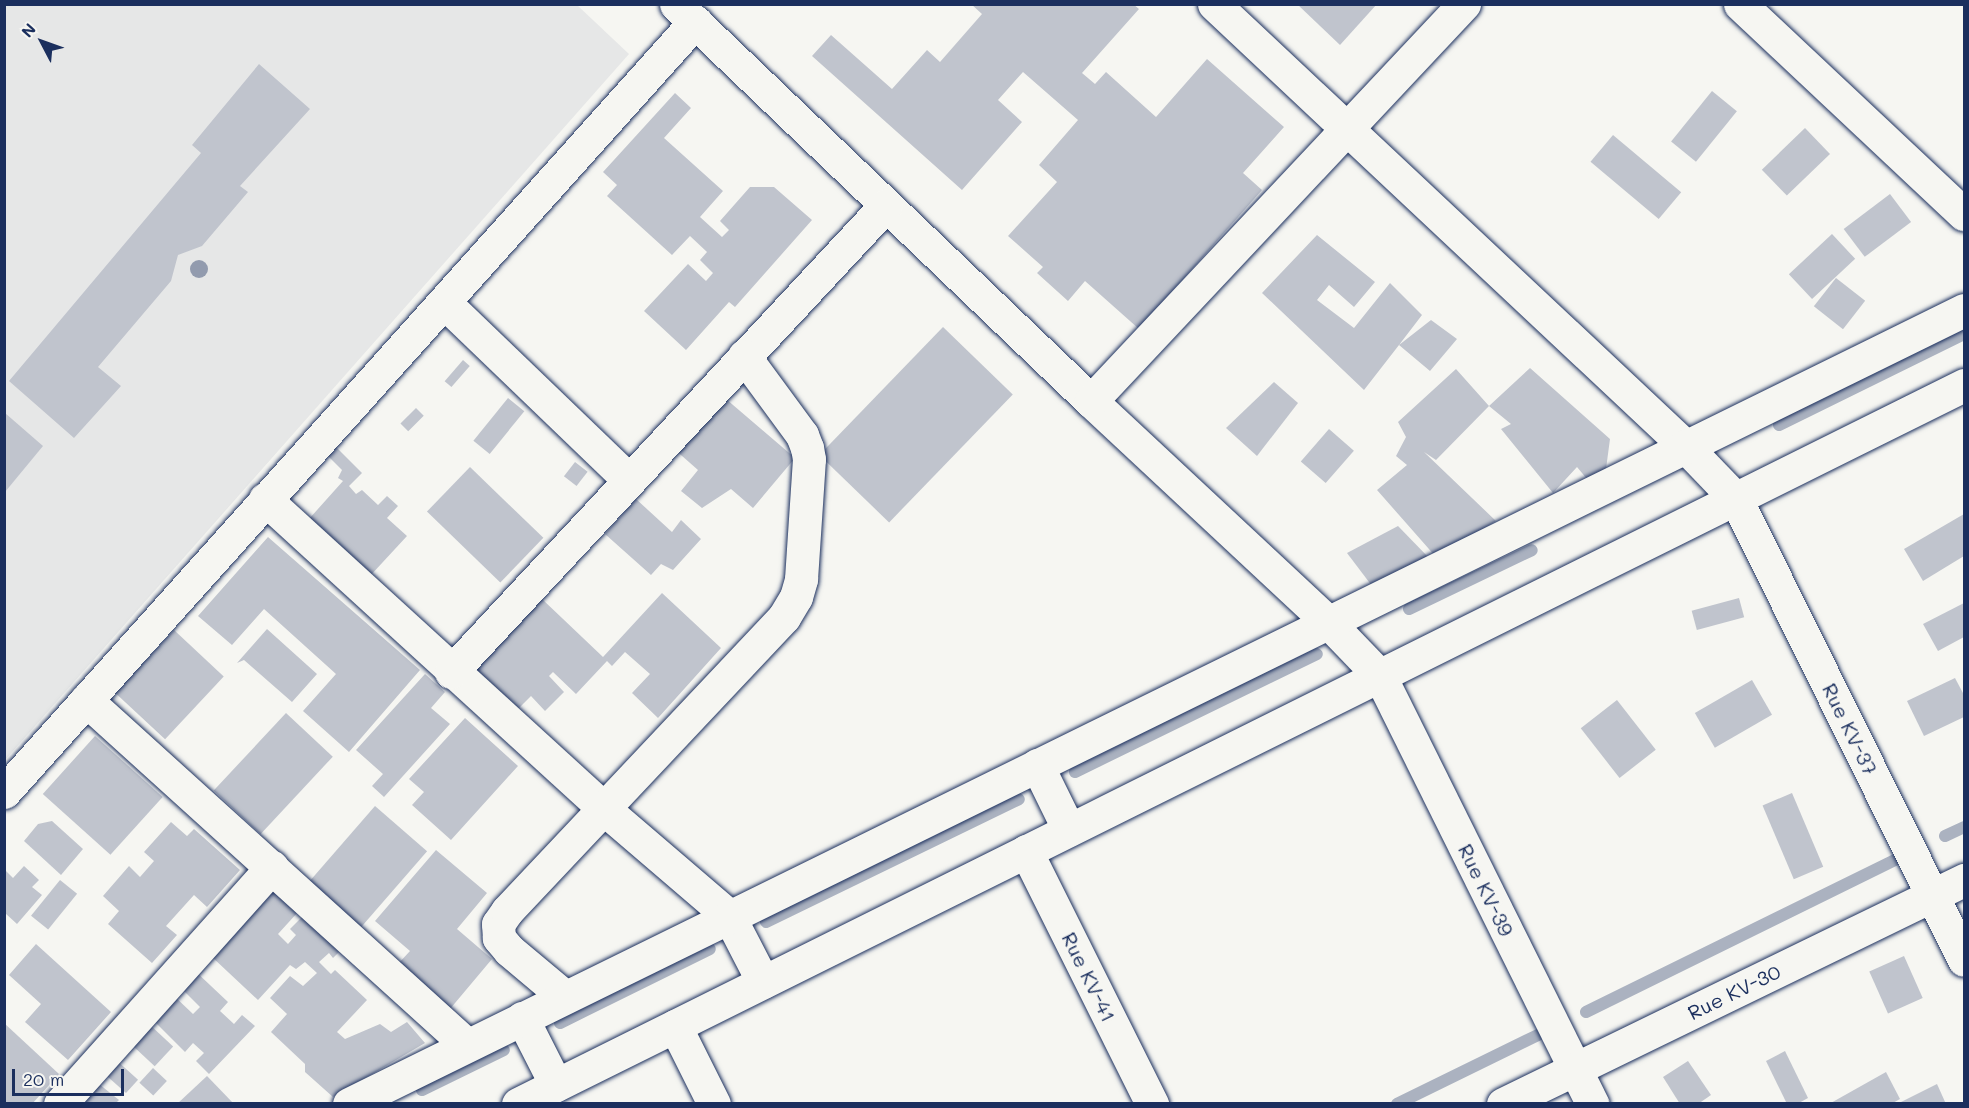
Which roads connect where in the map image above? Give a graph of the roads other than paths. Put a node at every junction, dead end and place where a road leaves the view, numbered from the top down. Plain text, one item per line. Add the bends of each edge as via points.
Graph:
1 (1214, 4) edge
2 (1464, 4) edge
3 (1740, 4) edge
4 (686, 13) edge
5 (1347, 130) junction
6 (886, 204) junction
7 (1965, 214) edge
8 (444, 302) junction
9 (1965, 310) edge
10 (744, 356) junction
11 (1965, 385) edge
12 (1091, 401) junction
13 (1685, 446) junction
14 (629, 480) junction
15 (266, 499) junction
16 (1736, 499) junction
17 (1328, 622) junction
18 (451, 672) junction
19 (1380, 676) junction
20 (86, 700) junction
21 (1037, 765) junction
22 (4, 792) edge
23 (603, 808) junction
24 (1069, 830) junction
25 (1026, 851) junction
26 (272, 867) junction
27 (1965, 880) edge
28 (1933, 896) junction
29 (729, 916) junction
30 (1965, 960) edge
31 (763, 982) junction
32 (565, 997) junction
33 (522, 1018) junction
34 (675, 1026) junction
35 (468, 1045) junction
36 (1574, 1068) junction
37 (556, 1085) junction
38 (389, 1095) edge
39 (60, 1104) edge
40 (349, 1104) edge
41 (518, 1104) edge
42 (714, 1104) edge
43 (1152, 1104) edge
44 (1503, 1104) edge
45 (1592, 1104) edge

1 - 5 street, Rue KV-37
2 - 5 street
3 - 7 street
4 - 6 street, Rue KV-39
4 - 8 street
5 - 12 street
5 - 13 street, Rue KV-37
6 - 10 street
6 - 12 street, Rue KV-39
8 - 14 street
8 - 15 street
9 - 13 street
10 - 14 street
10 - 23 street via 802,435 810,459 801,579 796,597 784,617
11 - 16 street
12 - 17 street, Rue KV-39
13 - 16 street, Rue KV-37
13 - 17 street
14 - 18 street
15 - 18 street
15 - 20 street
16 - 19 street
16 - 28 street, Rue KV-37
17 - 19 street, Rue KV-39
17 - 21 street
18 - 23 street
19 - 24 street
19 - 36 street, Rue KV-39
20 - 22 street
20 - 26 street
21 - 24 street
21 - 29 street
23 - 29 street
23 - 32 street via 498,924 500,938 509,950
24 - 25 street
25 - 31 street
25 - 43 street, Rue KV-41
26 - 35 street
26 - 39 street
27 - 28 street, Rue KV-30
28 - 30 street, Rue KV-37
28 - 36 street, Rue KV-30
29 - 31 street
29 - 32 street
31 - 34 street
32 - 33 street
33 - 35 street
33 - 37 street
34 - 37 street
34 - 42 street
35 - 38 street
36 - 44 street, Rue KV-30
36 - 45 street, Rue KV-39
37 - 41 street
38 - 40 street

